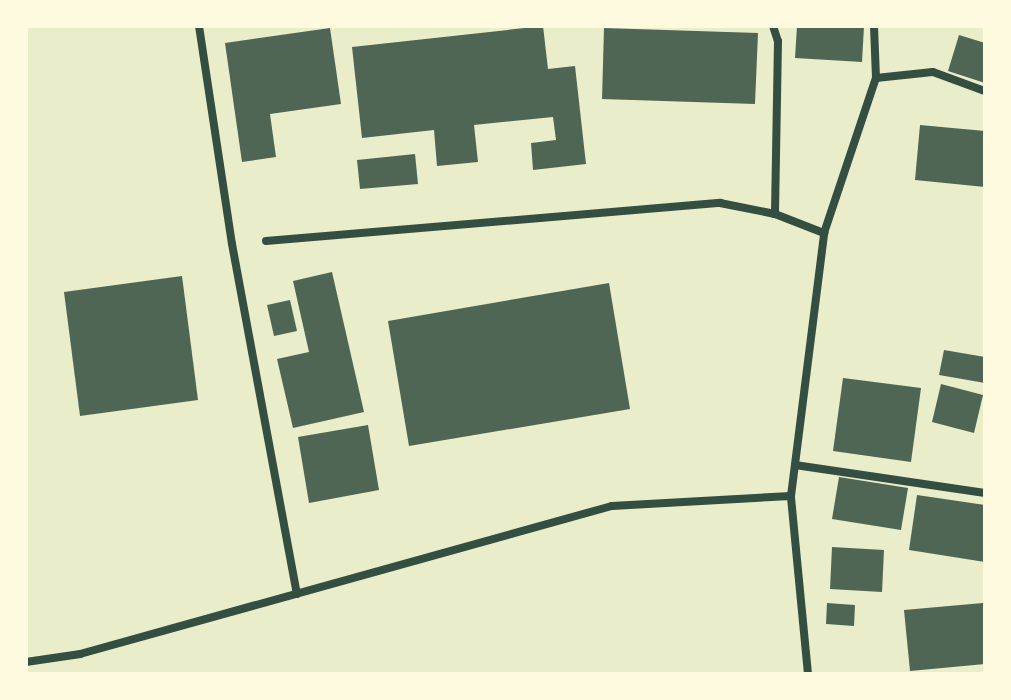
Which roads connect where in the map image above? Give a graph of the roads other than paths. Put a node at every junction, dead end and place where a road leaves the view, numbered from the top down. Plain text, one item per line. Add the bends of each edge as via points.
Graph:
1 (199, 26) edge
2 (773, 26) edge
3 (874, 26) edge
4 (876, 78) junction
5 (985, 91) edge
6 (775, 214) junction
7 (824, 233) junction
8 (266, 241) dead end
9 (795, 465) junction
10 (985, 493) edge
11 (791, 496) junction
12 (297, 594) junction
13 (26, 662) edge
14 (808, 674) edge

1 - 12 street via 232,244
2 - 6 street via 778,41
3 - 4 street
4 - 5 street via 933,72
4 - 7 street
6 - 7 street
6 - 8 street via 720,203
7 - 9 street
9 - 10 street
9 - 11 street
11 - 12 street via 612,506
11 - 14 street
12 - 13 street via 80,654

